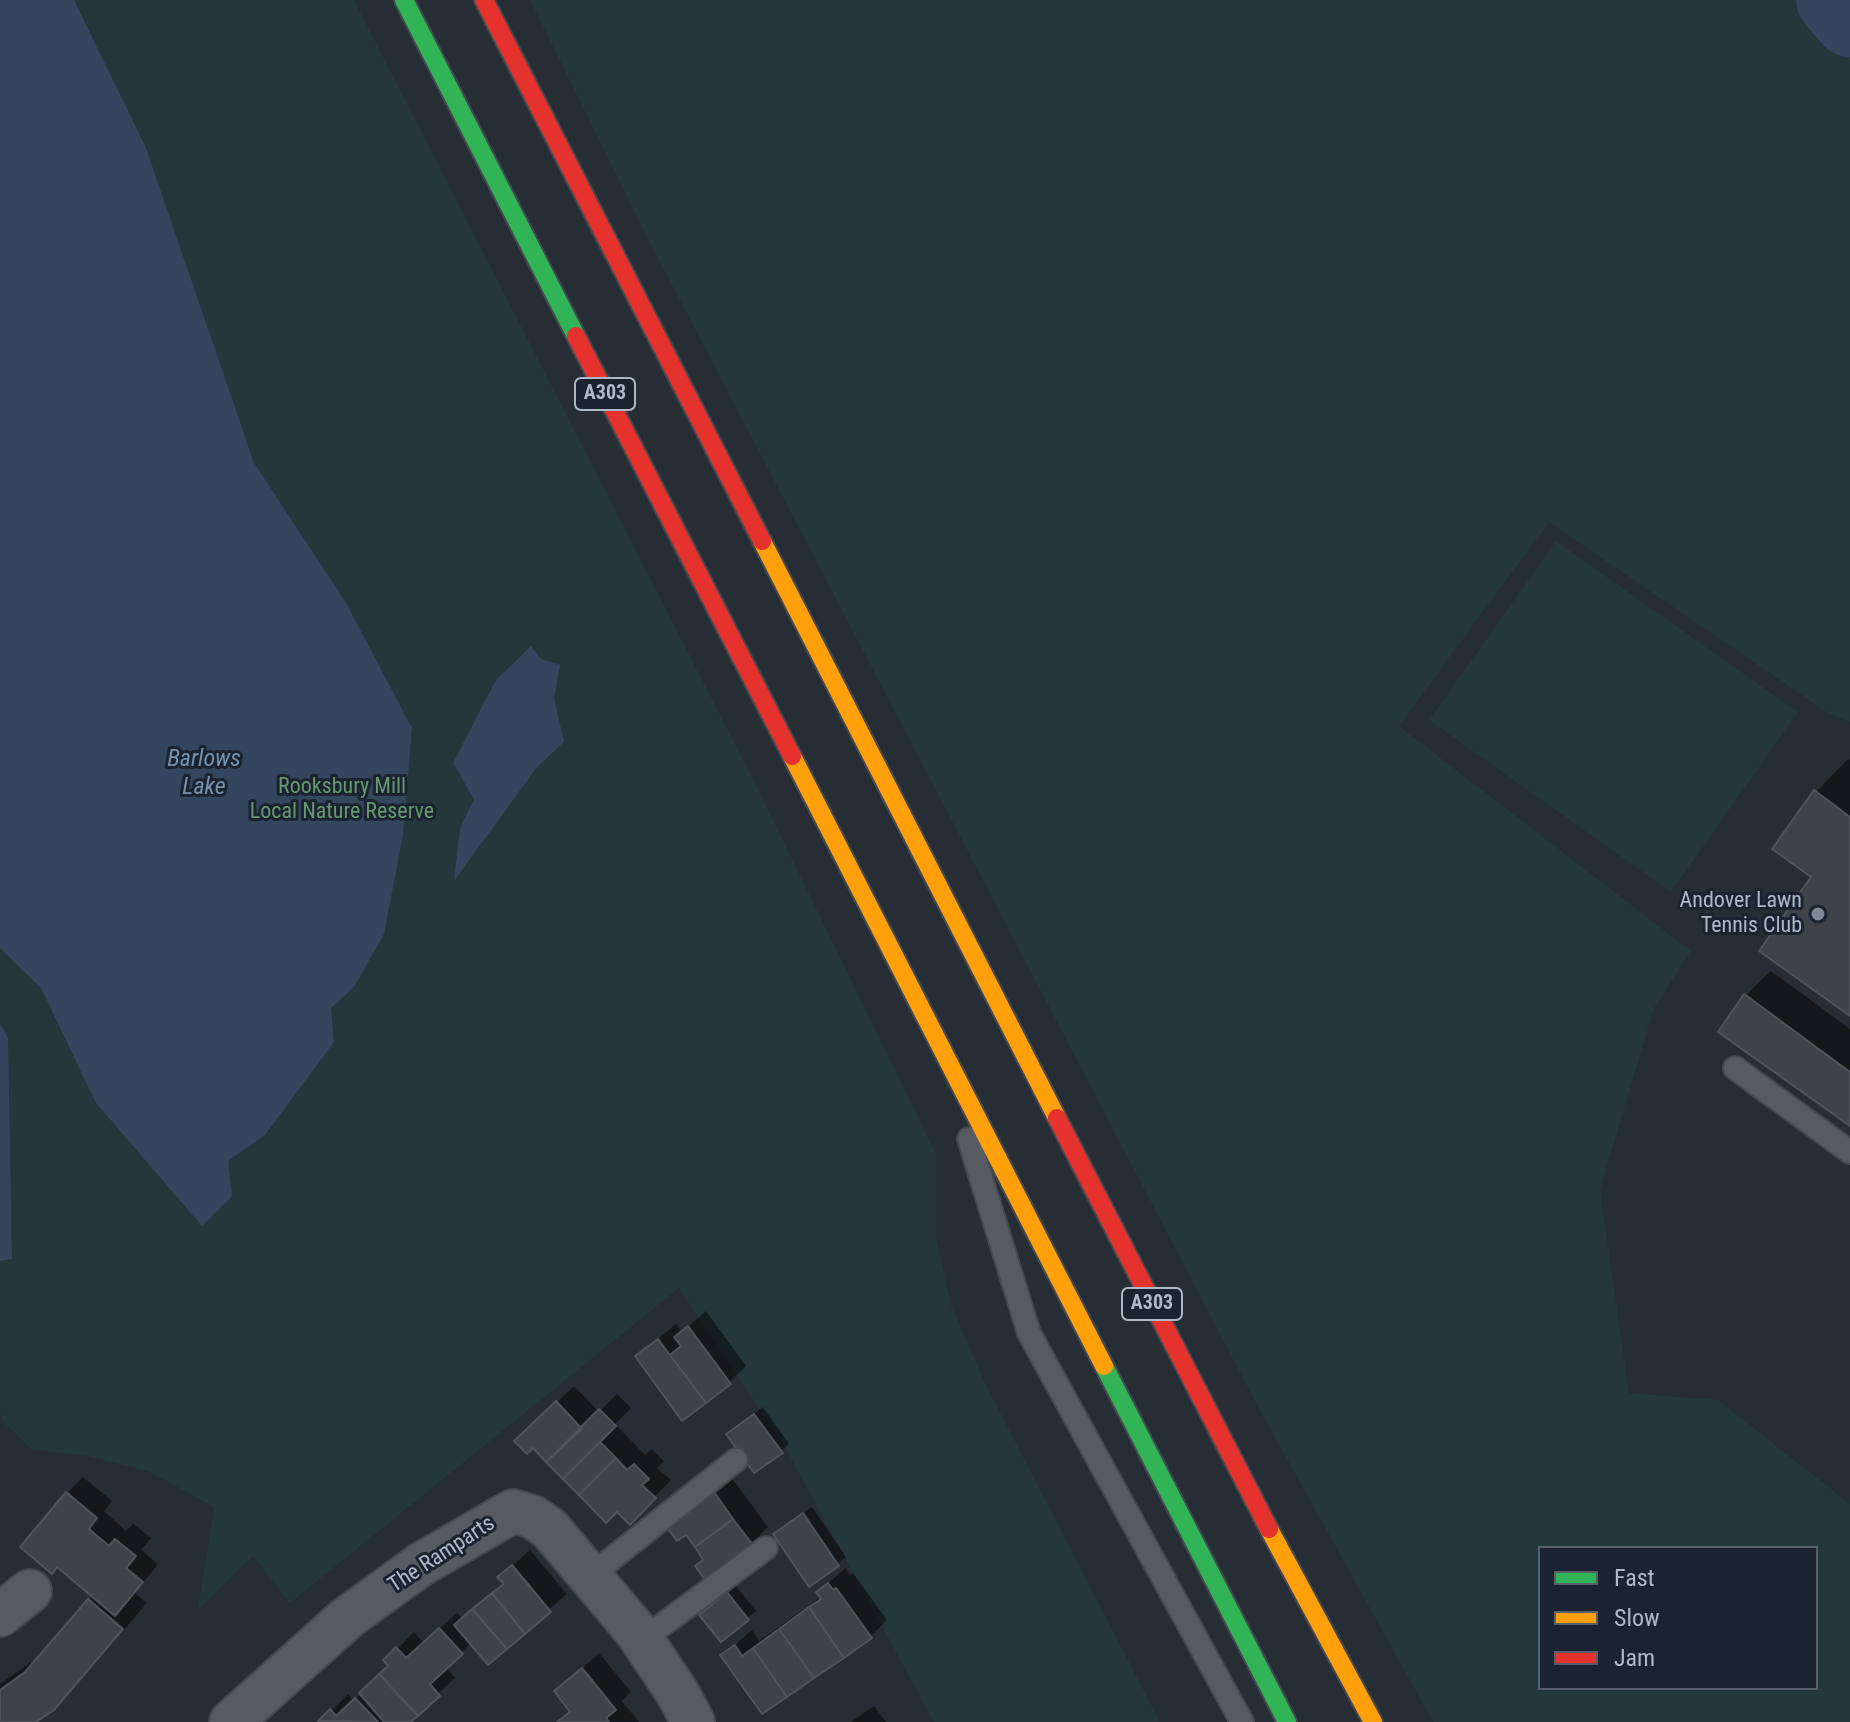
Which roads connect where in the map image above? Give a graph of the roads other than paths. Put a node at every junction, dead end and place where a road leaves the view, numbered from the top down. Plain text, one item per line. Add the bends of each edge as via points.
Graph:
1 (404, 0) edge
2 (484, 0) edge
3 (945, 1056) junction
4 (1735, 1068) dead end
5 (1850, 1152) edge
6 (736, 1460) dead end
7 (766, 1548) dead end
8 (590, 1576) junction
9 (642, 1640) junction
10 (1332, 1643) junction
11 (231, 1722) edge
12 (693, 1722) edge
13 (1242, 1722) edge
14 (1287, 1722) edge
15 (1373, 1722) edge
16 (1389, 1722) edge

1 - 3 highway, A303
2 - 10 highway, A303 via 1245,1484
3 - 13 lane via 1029,1333
3 - 14 highway, A303
4 - 5 lane
6 - 8 lane
7 - 9 lane
8 - 9 street, The Ramparts
8 - 11 street, The Ramparts via 550,1529 513,1511 420,1565 347,1618
9 - 12 street, The Ramparts
10 - 15 highway, A303
10 - 16 lane

